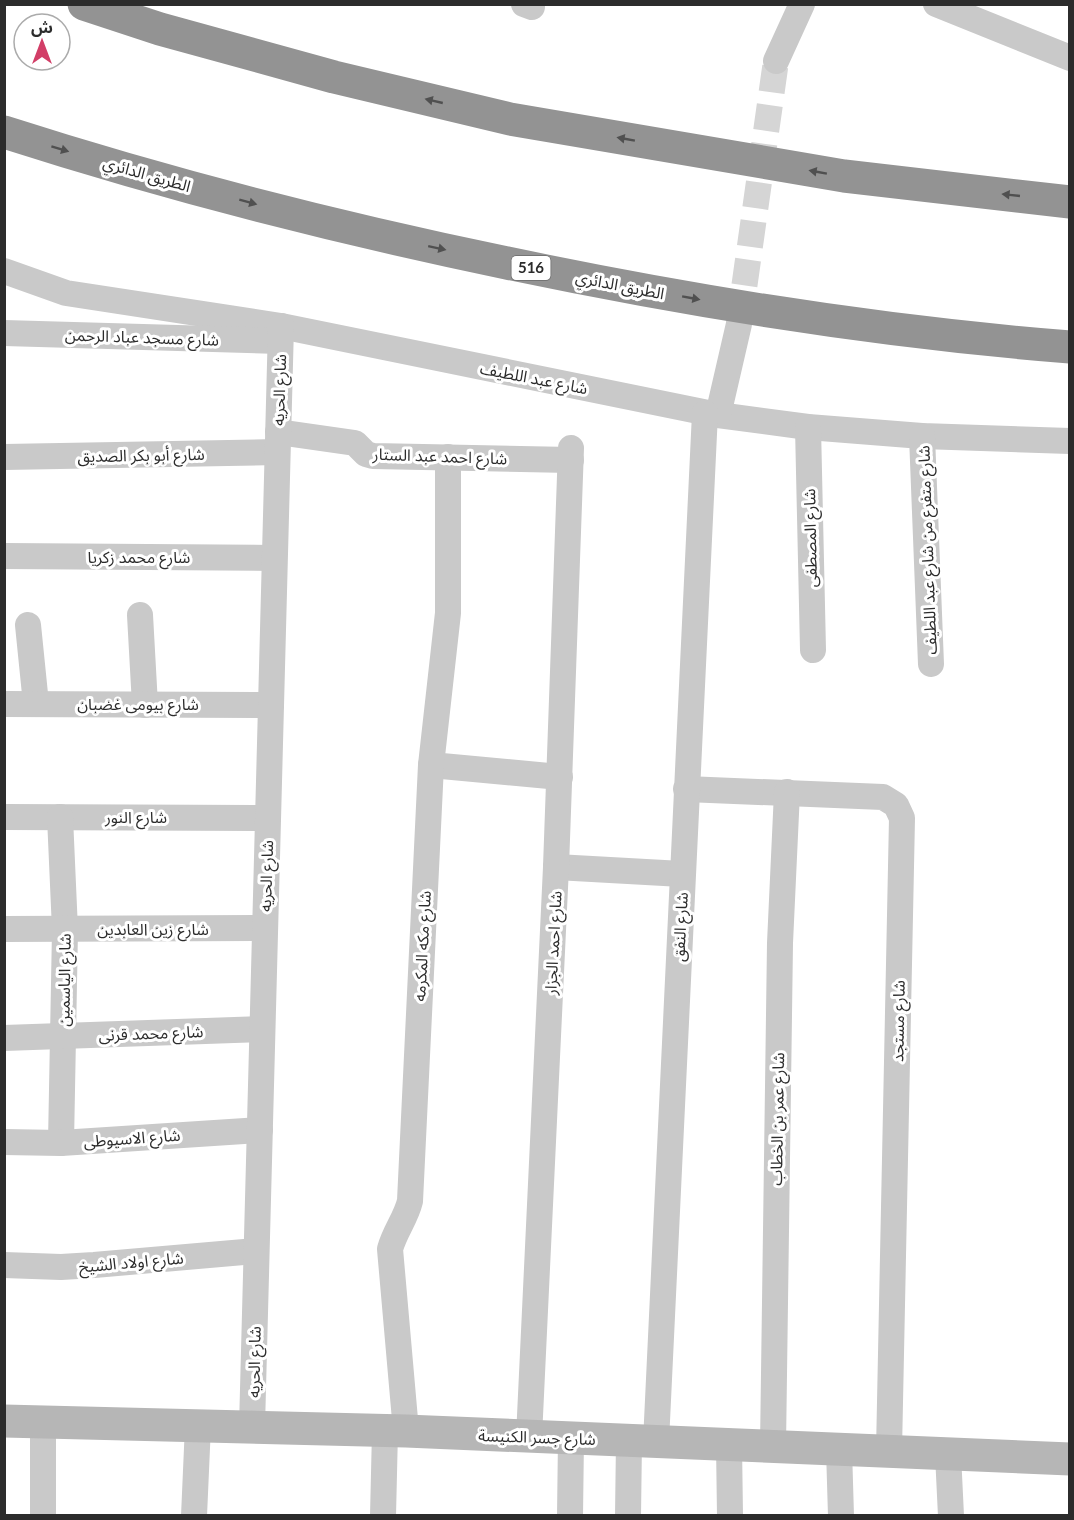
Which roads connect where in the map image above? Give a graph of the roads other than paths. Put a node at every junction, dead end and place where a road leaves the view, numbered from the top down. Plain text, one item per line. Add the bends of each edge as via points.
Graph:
1 (84, 4) edge
2 (126, 4) edge
3 (802, 4) edge
4 (936, 4) edge
5 (963, 11) edge
6 (160, 29) junction
7 (1070, 58) edge
8 (776, 61) tunnel mouth
9 (4, 132) edge
10 (1070, 202) edge
11 (4, 271) edge
12 (739, 324) tunnel mouth
13 (4, 333) edge
14 (280, 333) junction
15 (1070, 348) edge
16 (712, 414) junction
17 (808, 427) junction
18 (922, 436) junction
19 (1070, 441) edge
20 (278, 442) junction
21 (571, 454) joint
22 (4, 457) edge
23 (448, 457) junction
24 (4, 556) edge
25 (274, 558) junction
26 (140, 615) dead end
27 (28, 625) dead end
28 (813, 650) dead end
29 (931, 664) dead end
30 (4, 704) edge
31 (36, 704) junction
32 (145, 705) junction
33 (271, 705) junction
34 (431, 765) junction
35 (560, 777) junction
36 (686, 789) junction
37 (787, 792) junction
38 (4, 817) edge
39 (60, 817) junction
40 (268, 818) junction
41 (556, 867) junction
42 (682, 874) junction
43 (265, 928) junction
44 (4, 929) edge
45 (65, 930) junction
46 (262, 1029) junction
47 (64, 1036) junction
48 (4, 1038) edge
49 (260, 1130) junction
50 (4, 1142) edge
51 (62, 1143) junction
52 (256, 1251) junction
53 (4, 1265) edge
54 (4, 1421) edge
55 (44, 1422) junction
56 (198, 1425) junction
57 (252, 1427) junction
58 (396, 1431) junction
59 (529, 1437) junction
60 (571, 1438) junction
61 (642, 1441) junction
62 (729, 1444) junction
63 (773, 1446) junction
64 (839, 1449) junction
65 (889, 1451) junction
66 (948, 1454) junction
67 (1070, 1459) edge
68 (42, 1515) edge
69 (194, 1515) edge
70 (383, 1515) edge
71 (570, 1515) edge
72 (628, 1515) edge
73 (730, 1515) edge
74 (841, 1515) edge
75 (951, 1515) edge

1 - 6 highway
2 - 6 highway
3 - 8 street
4 - 5 street
5 - 7 street
10 -> 6 highway via 844,176 510,119 334,77
9 -> 15 highway, الطريق الدائري / 516 via 285,212 573,277 865,326
11 - 14 street, شارع عبد اللطيف via 66,293
12 - 16 street, شارع النفق
13 - 14 street, شارع مسجد عباد الرحمن
14 - 16 street, شارع عبد اللطيف
14 - 20 street, شارع الحريه
16 - 17 street, شارع عبد اللطيف
16 - 36 street, شارع النفق
17 - 18 street, شارع عبد اللطيف
17 - 28 street, شارع المصطفى
18 - 19 street, شارع عبد اللطيف
18 - 29 street, شارع متفرع من شارع عبد اللطيف
20 - 22 street, شارع أبو بكر الصديق
20 - 23 street, شارع احمد عبد الستار via 355,443 373,456
20 - 25 street, شارع الحريه
21 - 23 street, شارع احمد عبد الستار
21 - 35 street, شارع احمد الجزار
23 - 34 street, شارع مكه المكرمه via 448,613
24 - 25 street, شارع محمد زكريا
25 - 33 street, شارع الحريه
26 - 32 street
27 - 31 street
30 - 31 street, شارع بيومى غضبان
31 - 32 street, شارع بيومى غضبان
32 - 33 street, شارع بيومى غضبان
33 - 40 street, شارع الحريه
34 - 35 street
34 - 58 street, شارع مكه المكرمه via 410,1201 390,1249
35 - 41 street, شارع احمد الجزار
36 - 37 street, شارع مستجد
36 - 42 street, شارع النفق
37 - 63 street, شارع عمر بن الخطاب via 780,943
37 - 65 street, شارع مستجد via 883,797 896,805 902,818
38 - 39 street, شارع النور
39 - 40 street, شارع النور
39 - 45 street, شارع الياسمين
40 - 43 street, شارع الحريه
41 - 42 street
41 - 59 street, شارع احمد الجزار
42 - 61 street, شارع النفق
43 - 45 street, شارع زين العابدين
43 - 46 street, شارع الحريه
44 - 45 street, شارع زين العابدين
45 - 47 street, شارع الياسمين
46 - 47 street, شارع محمد قرنى
46 - 49 street, شارع الحريه
47 - 48 street, شارع محمد قرنى
47 - 51 street, شارع الياسمين
49 - 51 street, شارع الاسيوطى
49 - 52 street, شارع الحريه
50 - 51 street, شارع الاسيوطى
52 - 53 street, شارع اولاد الشيخ via 94,1266
52 - 57 street, شارع الحريه
54 - 55 main road, شارع جسر الكنيسة
55 - 56 main road, شارع جسر الكنيسة
55 - 68 street
56 - 57 main road, شارع جسر الكنيسة
56 - 69 street
57 - 58 main road, شارع جسر الكنيسة
58 - 59 main road, شارع جسر الكنيسة
58 - 70 street, شارع مكه المكرمه
59 - 60 main road, شارع جسر الكنيسة
60 - 61 main road, شارع جسر الكنيسة
60 - 71 street
61 - 62 main road, شارع جسر الكنيسة
61 - 72 street, شارع النفق
62 - 63 main road, شارع جسر الكنيسة
62 - 73 street
63 - 64 main road, شارع جسر الكنيسة
64 - 65 main road, شارع جسر الكنيسة
64 - 74 street
65 - 66 main road, شارع جسر الكنيسة
66 - 67 main road, شارع جسر الكنيسة
66 - 75 street

